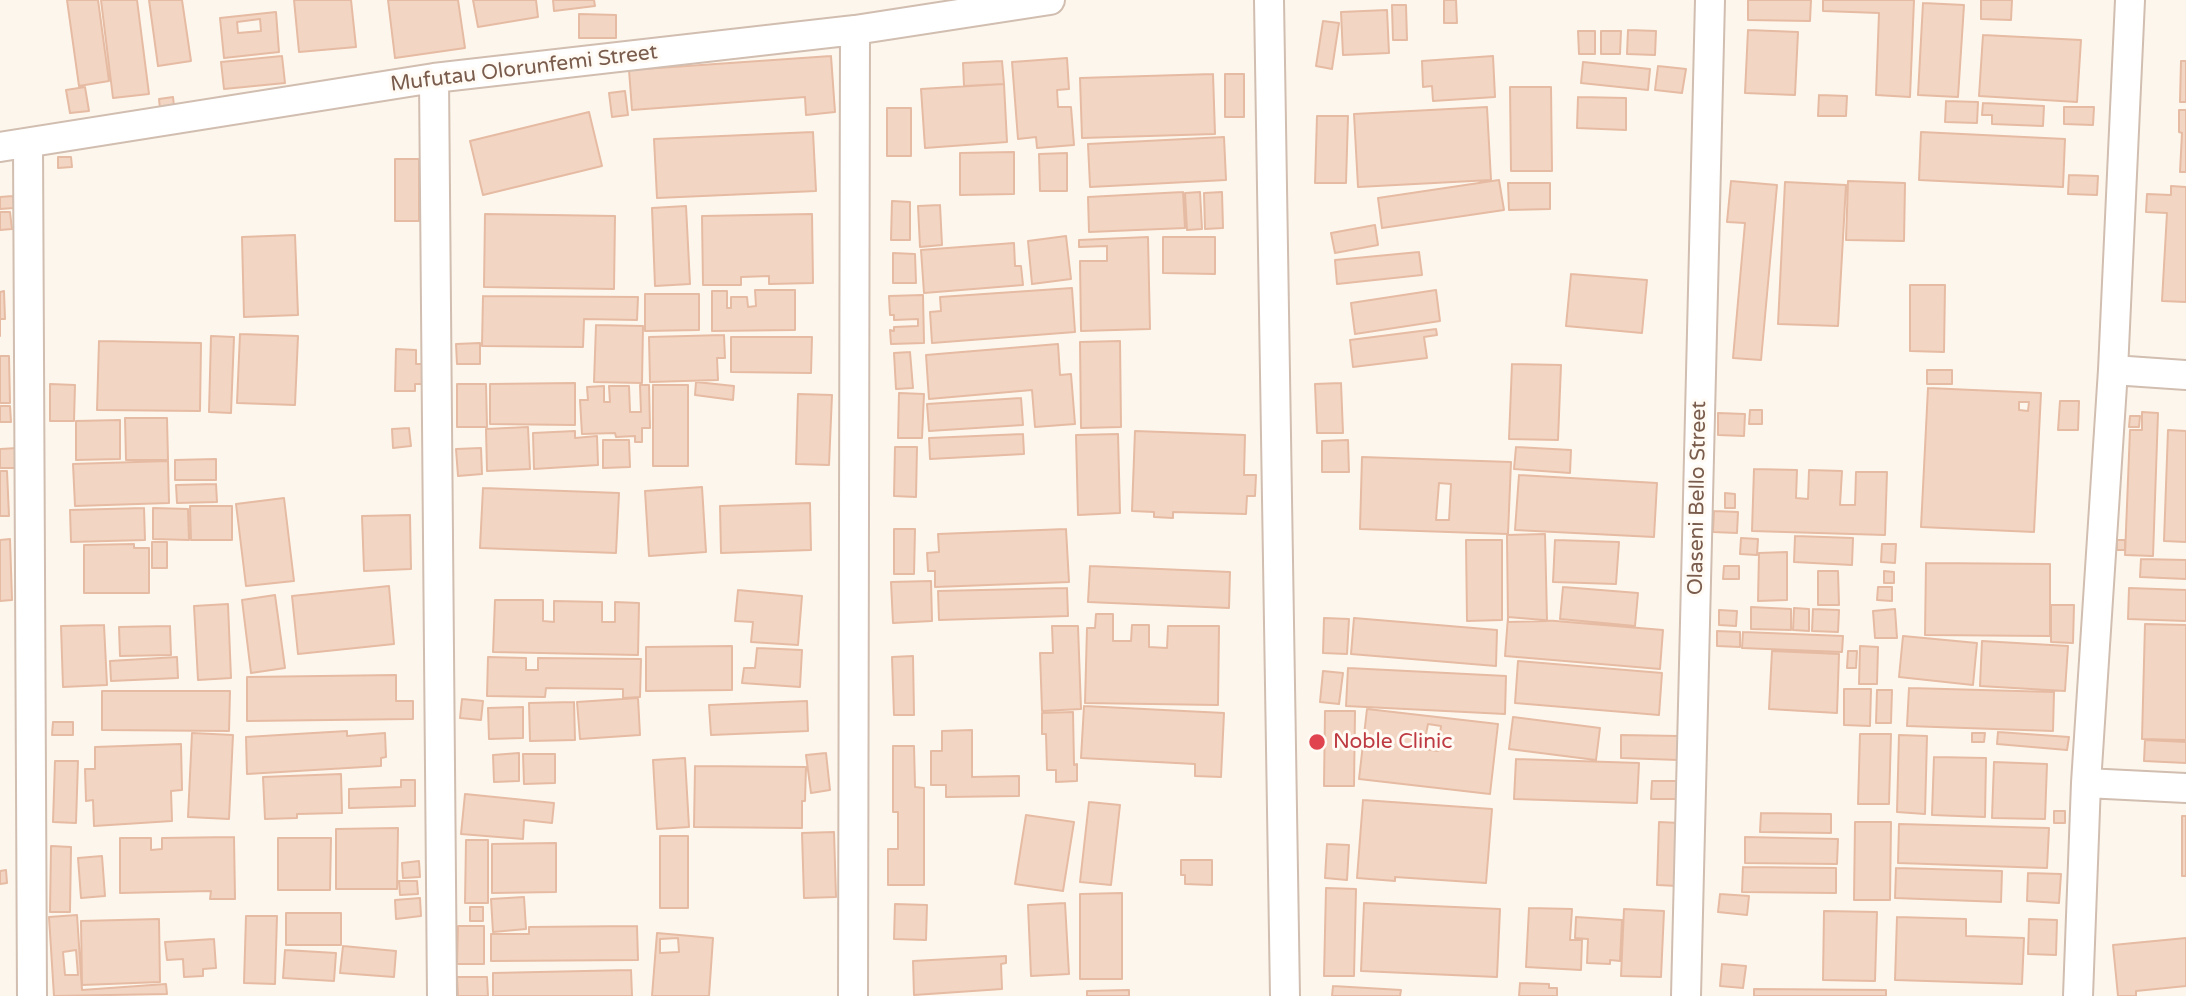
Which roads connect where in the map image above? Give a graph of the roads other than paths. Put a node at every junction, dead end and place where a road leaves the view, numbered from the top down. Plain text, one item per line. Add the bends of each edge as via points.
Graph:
1 (1050, 0) edge
2 (1269, 0) edge
3 (1710, 0) edge
4 (2130, 0) edge
5 (855, 30) junction
6 (434, 78) junction
7 (28, 144) junction
8 (0, 147) edge
9 (2113, 370) junction
10 (2186, 375) edge
11 (2086, 783) junction
12 (2186, 788) edge
13 (32, 996) edge
14 (442, 996) edge
15 (853, 996) edge
16 (1284, 996) edge
17 (1686, 996) edge
18 (2078, 996) edge

1 - 5 street, Mufutau Olorunfemi Street
2 - 16 street
3 - 17 street, Olaseni Bello Street
4 - 9 street
5 - 6 street, Mufutau Olorunfemi Street
5 - 15 street
6 - 7 street, Mufutau Olorunfemi Street
6 - 14 street
7 - 8 street, Mufutau Olorunfemi Street
7 - 13 street
9 - 10 street
9 - 11 street
11 - 12 street
11 - 18 street

